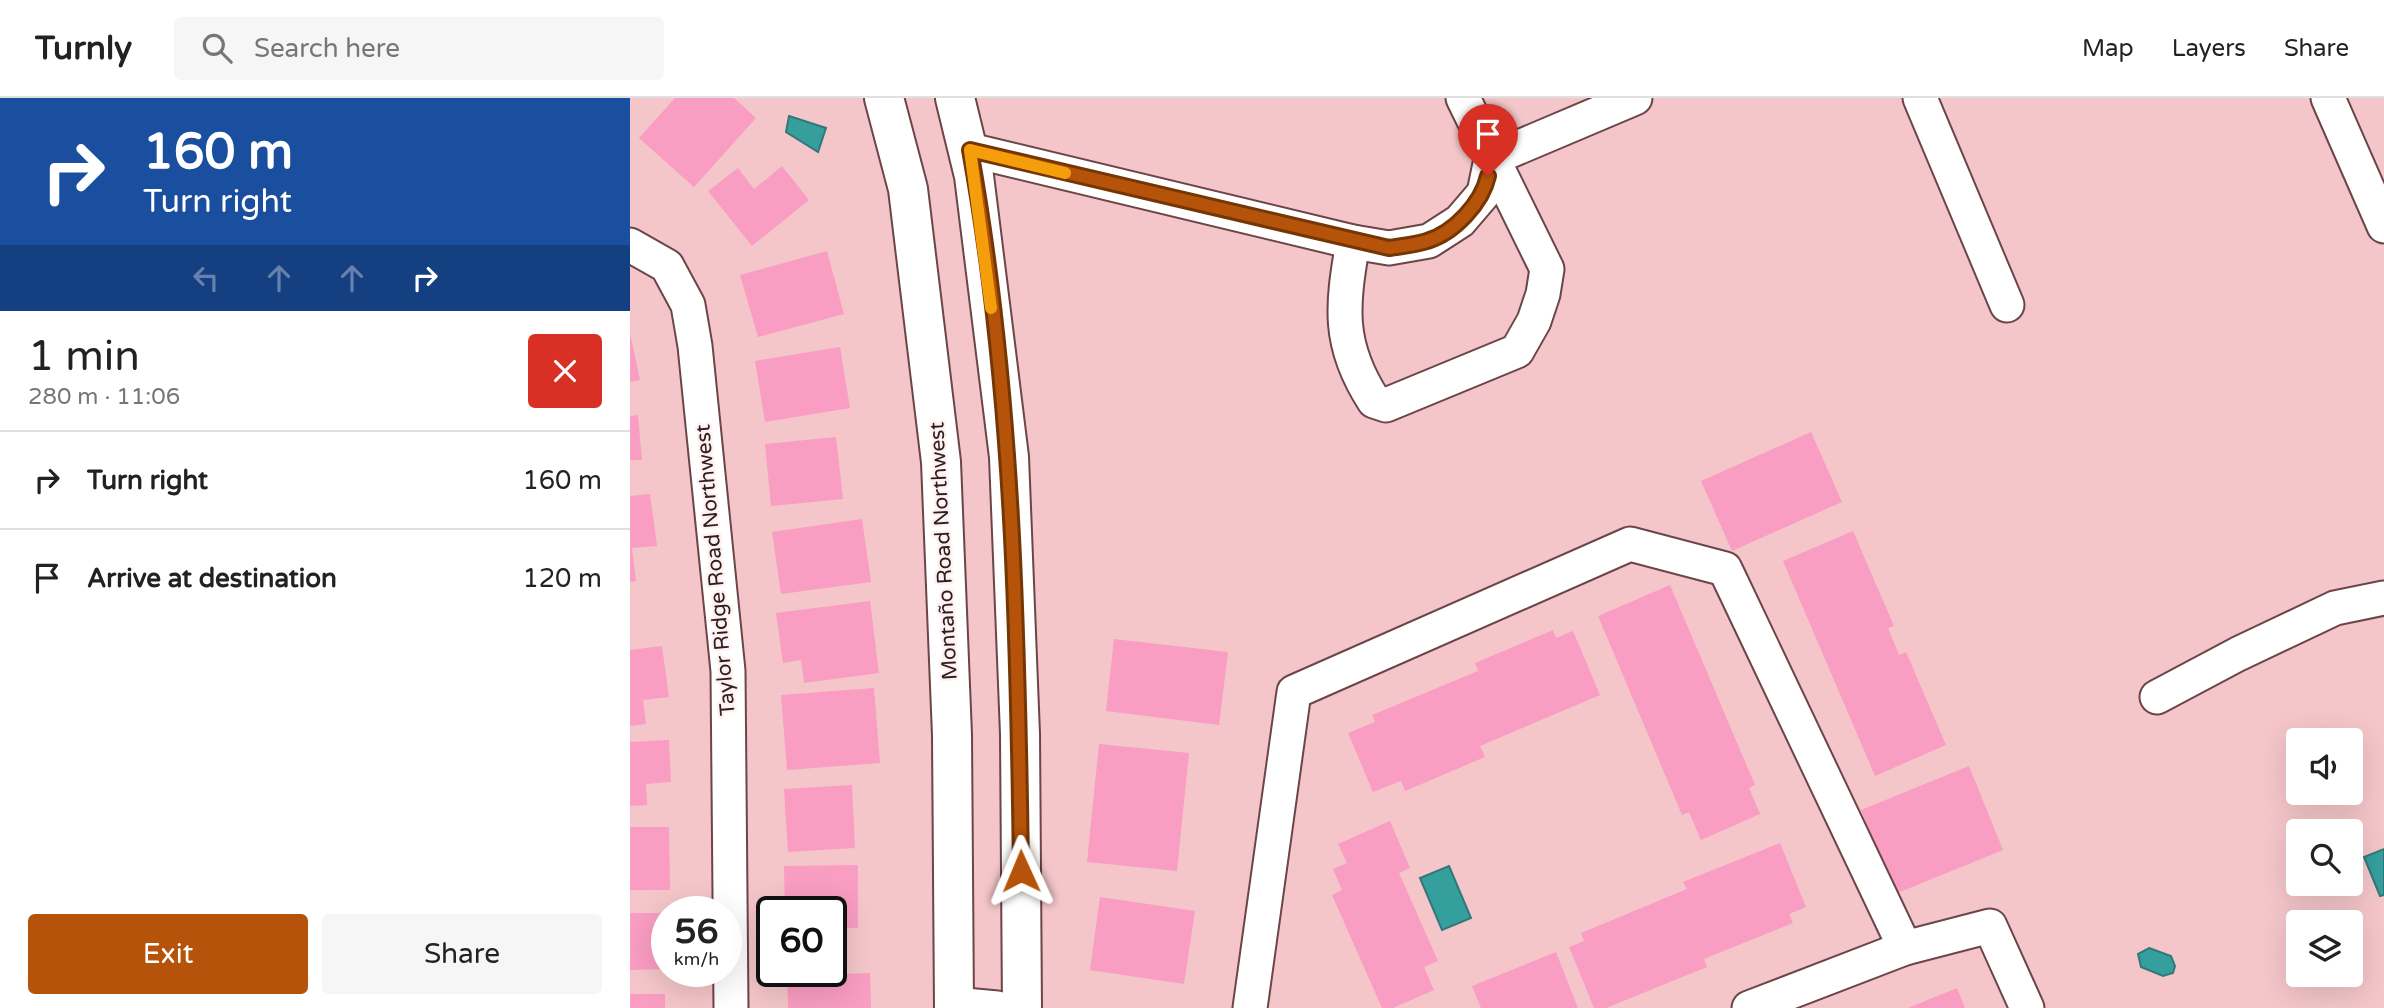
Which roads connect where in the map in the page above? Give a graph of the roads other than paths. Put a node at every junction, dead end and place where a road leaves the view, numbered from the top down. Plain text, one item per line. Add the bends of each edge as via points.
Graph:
1 (884, 98) edge
2 (955, 98) edge
3 (1463, 98) edge
4 (1635, 98) edge
5 (1920, 98) edge
6 (2328, 98) edge
7 (970, 150) junction
8 (1491, 159) junction
9 (2384, 226) edge
10 (1353, 242) junction
11 (630, 244) edge
12 (2007, 305) dead end
13 (2381, 606) edge
14 (2157, 697) dead end
15 (1905, 948) junction
16 (954, 1006) edge
17 (731, 1008) edge
18 (997, 1008) edge
19 (1022, 1008) edge
20 (1250, 1008) edge
21 (1749, 1008) edge
22 (2027, 1008) edge

1 - 16 main road, Montaño Road Northwest via 908,189 942,462 952,735
2 - 7 main road
3 - 8 street
4 - 8 street
5 - 12 street
6 - 9 street
7 - 10 street
7 - 19 main road via 1009,457 1020,734
8 - 10 street via 1484,192 1460,221 1429,241 1389,248
8 - 10 street via 1547,269 1534,321 1517,351 1386,405 1374,401 1351,354 1345,330 1343,302
11 - 17 street, Taylor Ridge Road Northwest via 667,267 688,305 695,346 728,671
13 - 14 street via 2335,608
15 - 20 street via 1725,569 1630,544 1294,692
15 - 21 street
15 - 22 street via 1990,926
16 - 18 street

